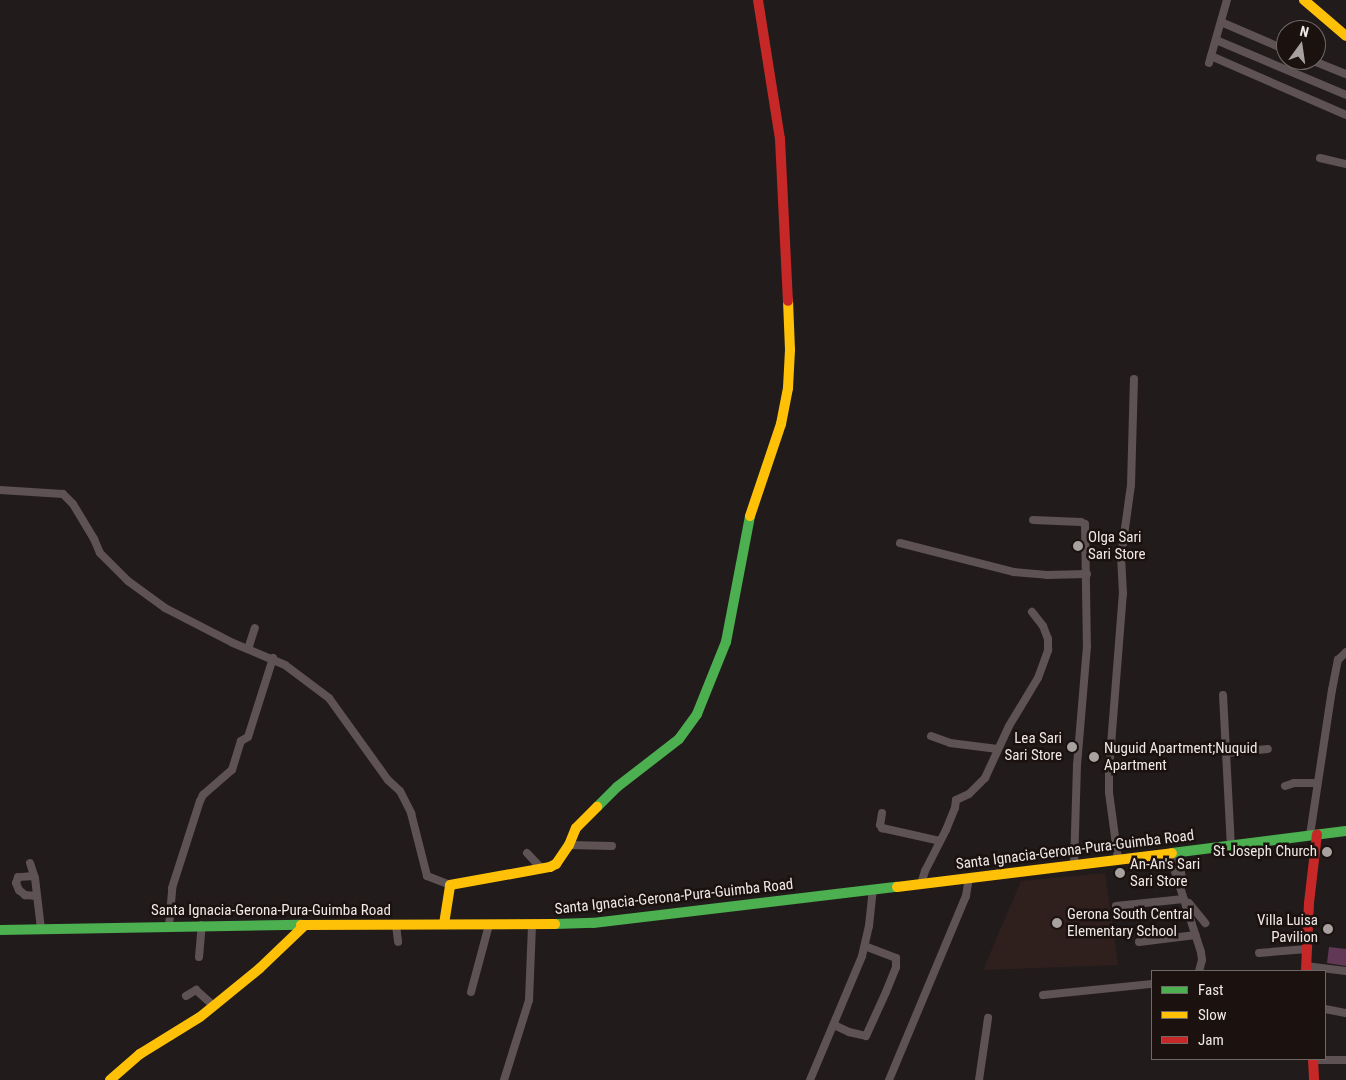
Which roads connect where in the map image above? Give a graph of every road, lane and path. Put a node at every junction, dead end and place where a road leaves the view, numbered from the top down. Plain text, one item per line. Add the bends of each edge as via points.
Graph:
1 (758, 0) edge
2 (1227, 0) edge
3 (1304, 0) edge
4 (1221, 22) junction
5 (1346, 36) edge
6 (1216, 40) junction
7 (1276, 46) edge
8 (1326, 66) edge
9 (1346, 74) edge
10 (1346, 95) edge
11 (1346, 115) edge
12 (1320, 158) dead end
13 (1346, 164) edge
14 (1134, 379) dead end
15 (0, 490) edge
16 (1033, 520) dead end
17 (900, 543) dead end
18 (1087, 574) junction
19 (1032, 612) dead end
20 (256, 628) dead end
21 (248, 649) junction
22 (1346, 652) edge
23 (273, 658) junction
24 (1223, 695) dead end
25 (931, 736) dead end
26 (998, 749) junction
27 (1268, 749) dead end
28 (1227, 753) junction
29 (1317, 783) junction
30 (1284, 786) dead end
31 (882, 813) dead end
32 (1346, 830) edge
33 (1313, 835) junction
34 (940, 841) junction
35 (569, 845) junction
36 (612, 846) dead end
37 (1231, 846) junction
38 (527, 853) dead end
39 (1172, 853) junction
40 (1118, 859) junction
41 (30, 863) dead end
42 (1074, 864) junction
43 (542, 869) junction
44 (34, 876) junction
45 (969, 878) junction
46 (450, 884) junction
47 (921, 884) junction
48 (873, 890) junction
49 (37, 896) junction
50 (1184, 899) junction
51 (1116, 906) dead end
52 (1205, 923) dead end
53 (444, 924) junction
54 (202, 925) junction
55 (396, 925) junction
56 (489, 925) junction
57 (532, 925) junction
58 (169, 926) junction
59 (304, 926) junction
60 (42, 929) junction
61 (0, 930) edge
62 (1196, 935) junction
63 (398, 942) dead end
64 (1140, 942) dead end
65 (865, 946) junction
66 (1307, 949) junction
67 (1259, 953) dead end
68 (200, 957) dead end
69 (1306, 969) edge
70 (1199, 970) edge
71 (1346, 971) edge
72 (1151, 984) edge
73 (471, 992) dead end
74 (1043, 995) dead end
75 (186, 996) dead end
76 (214, 1006) junction
77 (1326, 1009) edge
78 (1346, 1013) edge
79 (988, 1018) dead end
80 (834, 1025) junction
81 (1326, 1059) edge
82 (1313, 1060) edge
83 (1346, 1060) edge
84 (110, 1080) edge
85 (504, 1080) edge
86 (810, 1080) edge
87 (889, 1080) edge
88 (979, 1080) edge
89 (1314, 1080) edge

1 - 35 street via 780,139 784,186 790,350 786,402 752,507 726,642 697,714 679,738 617,787 576,828
2 - 4 street
3 - 5 street
4 - 6 street
4 - 7 street
6 - 10 street
6 - 11 street via 1210,59
8 - 9 street
12 - 13 street
14 - 40 street via 1131,486 1120,557 1123,594 1109,770
15 - 21 street via 63,494 73,504 100,553 128,581 164,608
16 - 18 street via 1085,524
17 - 18 street via 1014,572
18 - 42 street via 1087,646 1077,765
19 - 26 street via 1047,633 1048,650 1038,678
20 - 21 street
21 - 23 street
22 - 29 street via 1338,660
23 - 46 street via 329,698 388,780 400,791 411,813 427,876
23 - 58 street via 248,737 241,742 232,770 200,801 172,888
24 - 28 street
25 - 26 street via 950,743
26 - 34 street via 982,782 970,794 956,800
27 - 28 street
28 - 37 street
29 - 30 street
29 - 33 street
31 - 34 street via 882,828
32 - 33 street, Santa Ignacia-Gerona-Pura-Guimba Road
33 - 37 street, Santa Ignacia-Gerona-Pura-Guimba Road
33 - 66 street
34 - 47 street
35 - 36 street
35 - 43 street via 556,864
37 - 39 street, Santa Ignacia-Gerona-Pura-Guimba Road
38 - 43 street
39 - 40 street, Santa Ignacia-Gerona-Pura-Guimba Road
39 - 50 street
39 - 52 street via 1190,906
40 - 42 street, Santa Ignacia-Gerona-Pura-Guimba Road
41 - 44 street
42 - 45 street, Santa Ignacia-Gerona-Pura-Guimba Road
43 - 46 street
44 - 49 street
44 - 49 street via 18,877 16,883 26,896
45 - 47 street, Santa Ignacia-Gerona-Pura-Guimba Road
45 - 87 street via 966,896
46 - 53 street
47 - 48 street, Santa Ignacia-Gerona-Pura-Guimba Road
48 - 57 street, Santa Ignacia-Gerona-Pura-Guimba Road via 593,923
48 - 65 street
49 - 60 street
50 - 51 street
50 - 62 street
53 - 55 street, Santa Ignacia-Gerona-Pura-Guimba Road
53 - 56 street, Santa Ignacia-Gerona-Pura-Guimba Road
54 - 58 street, Santa Ignacia-Gerona-Pura-Guimba Road
54 - 59 street, Santa Ignacia-Gerona-Pura-Guimba Road
54 - 68 street
55 - 59 street, Santa Ignacia-Gerona-Pura-Guimba Road
55 - 63 street
56 - 57 street, Santa Ignacia-Gerona-Pura-Guimba Road
56 - 73 street
57 - 85 street via 529,1000
58 - 60 street, Santa Ignacia-Gerona-Pura-Guimba Road
59 - 76 street
60 - 61 street, Santa Ignacia-Gerona-Pura-Guimba Road
62 - 64 street
62 - 70 street via 1202,960
65 - 80 street
65 - 80 street via 896,958 896,967 866,1036
66 - 67 street
66 - 69 street
69 - 71 street
72 - 74 street
75 - 76 street via 196,990
76 - 84 street via 140,1054
77 - 78 street
79 - 88 street
80 - 86 street
81 - 83 street
82 - 89 street

